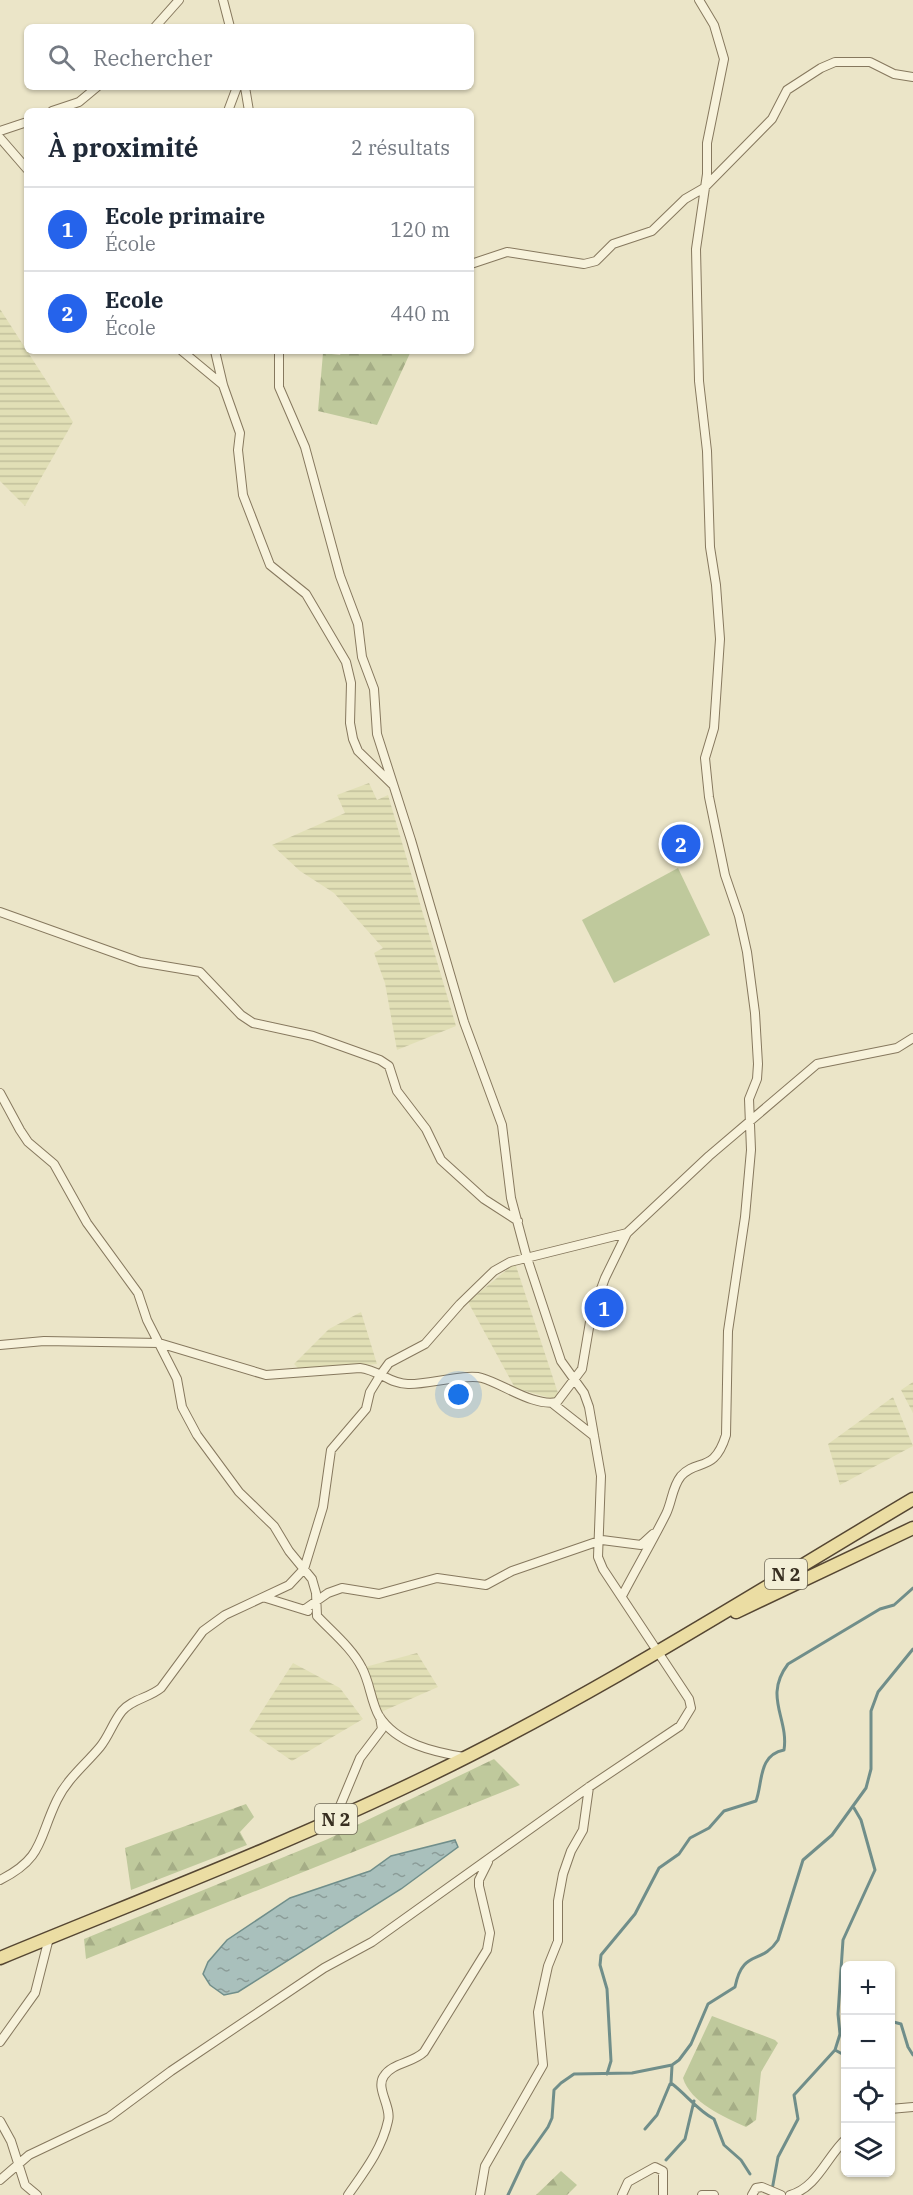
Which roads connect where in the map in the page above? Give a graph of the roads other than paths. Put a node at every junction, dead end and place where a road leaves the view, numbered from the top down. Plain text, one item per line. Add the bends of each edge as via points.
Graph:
1 (179, 0) edge
2 (223, 0) edge
3 (699, 0) edge
4 (158, 24) edge
5 (229, 24) edge
6 (913, 77) edge
7 (93, 90) edge
8 (236, 90) edge
9 (245, 90) edge
10 (61, 108) edge
11 (229, 108) edge
12 (248, 108) edge
13 (24, 123) edge
14 (0, 131) edge
15 (0, 138) edge
16 (24, 166) edge
17 (704, 188) junction
18 (474, 263) edge
19 (186, 354) edge
20 (216, 354) edge
21 (279, 354) edge
22 (223, 385) junction
23 (394, 786) junction
24 (0, 912) edge
25 (913, 1038) edge
26 (0, 1093) edge
27 (750, 1120) junction
28 (518, 1221) junction
29 (627, 1233) junction
30 (527, 1258) junction
31 (159, 1343) junction
32 (0, 1345) edge
33 (381, 1374) junction
34 (575, 1381) junction
35 (552, 1403) junction
36 (594, 1436) junction
37 (913, 1499) edge
38 (913, 1528) edge
39 (656, 1531) junction
40 (598, 1541) junction
41 (304, 1569) junction
42 (622, 1596) junction
43 (266, 1598) junction
44 (315, 1601) junction
45 (304, 1609) junction
46 (317, 1616) junction
47 (659, 1650) junction
48 (379, 1716) junction
49 (465, 1758) junction
50 (589, 1787) junction
51 (334, 1820) junction
52 (488, 1861) junction
53 (0, 1880) edge
54 (49, 1938) junction
55 (0, 1958) edge
56 (0, 2042) edge
57 (913, 2107) edge
58 (895, 2109) edge
59 (0, 2121) edge
60 (841, 2146) edge
61 (17, 2163) junction
62 (0, 2180) edge
63 (37, 2195) edge
64 (348, 2195) edge
65 (480, 2195) edge
66 (622, 2195) edge
67 (663, 2195) edge
68 (702, 2195) edge
69 (714, 2195) edge
70 (752, 2195) edge
71 (781, 2195) edge
72 (790, 2195) edge

1 - 4 street
2 - 5 street
3 - 17 street via 714,25 724,59 707,142
6 - 17 street via 894,74 870,62 835,62 821,68 787,90 777,113
7 - 10 street via 79,102
8 - 11 street
9 - 12 street
13 - 14 street
15 - 16 street
17 - 18 street via 685,199 652,231 613,244 596,261 584,264 507,252
17 - 27 street via 696,249 696,315 720,639 714,728 705,758 725,875 747,952 755,1013 758,1064 757,1079 748,1100
19 - 22 street
20 - 22 street
21 - 23 street via 279,387 305,447 340,576 358,624 362,657 375,689 377,734
22 - 23 street via 240,433 243,495 270,565 306,594 346,662 351,683 350,723 358,752
23 - 28 street via 464,1022 502,1125 511,1198
24 - 28 street via 140,962 200,972 240,1016 253,1023 313,1036 380,1060 389,1066 397,1091 426,1129 441,1160 484,1199
25 - 27 street via 897,1048 817,1064
26 - 31 street via 28,1142 54,1164 87,1223 138,1293
27 - 29 street
27 - 39 street via 745,1217 728,1331 726,1435 714,1459 684,1473 676,1482
28 - 30 street
29 - 30 street
29 - 34 street via 604,1278 591,1316 582,1369
30 - 33 street via 494,1271 424,1344 389,1363
30 - 34 street via 561,1361
31 - 32 street via 44,1341
31 - 33 street via 266,1375 360,1368
31 - 41 street via 177,1379 182,1407 197,1435 239,1491 274,1526
33 - 35 street via 398,1384 480,1377 518,1394
33 - 41 street via 370,1392 366,1409 331,1450 323,1507
34 - 35 street via 561,1400
34 - 36 street via 587,1400
35 - 36 street
36 - 40 street via 602,1488
37 - 47 main road, N 2
38 - 47 main road, N 2
39 - 40 street via 641,1545
39 - 42 street
40 - 42 street via 601,1563
40 - 44 street via 512,1571 486,1585 437,1578 379,1594 342,1588
41 - 43 street via 289,1585
41 - 44 street via 312,1579
42 - 47 street
43 - 45 street
43 - 53 street via 225,1615 203,1631 161,1688 128,1705 102,1745 75,1772 57,1800 41,1844 29,1861
44 - 45 street
44 - 46 street
45 - 46 street
46 - 48 street via 362,1668
47 - 49 main road, N 2
47 - 50 street via 689,1699 688,1718
48 - 49 street via 392,1730 424,1749
48 - 51 street via 382,1729 360,1758
49 - 51 main road, N 2
50 - 52 street
50 - 65 street via 583,1830 563,1874 558,1941 538,2012 543,2065 485,2166
51 - 54 main road, N 2
52 - 61 street via 372,1942 324,1968 171,2071 109,2117
52 - 64 street via 479,1880 490,1933 487,1950 424,2052 383,2076 389,2118 385,2134
54 - 55 main road, N 2
54 - 56 street via 35,1993
57 - 58 street
59 - 61 street
60 - 72 street via 821,2173
61 - 62 street
61 - 63 street via 25,2185
66 - 67 street via 628,2182 655,2167 663,2170
68 - 69 street
70 - 71 street via 762,2187

